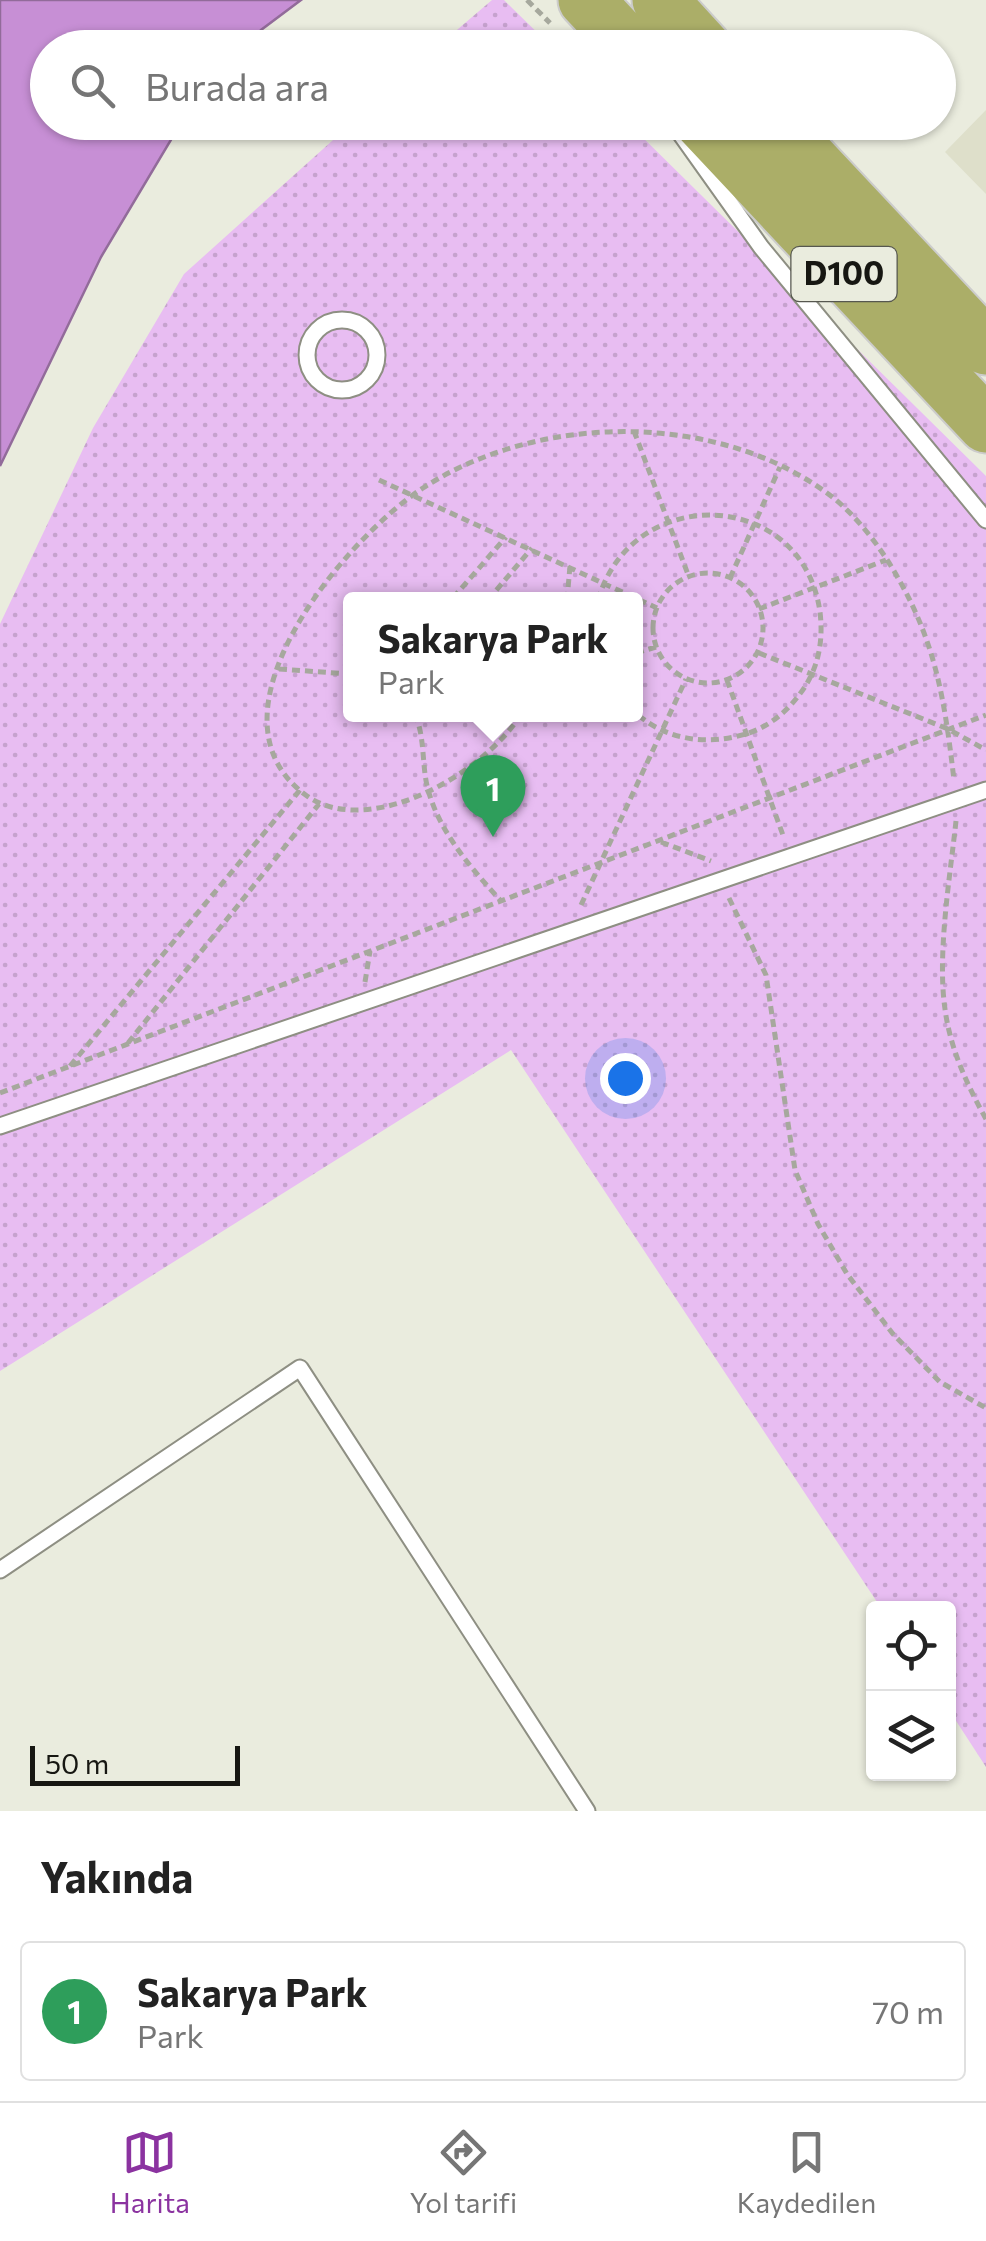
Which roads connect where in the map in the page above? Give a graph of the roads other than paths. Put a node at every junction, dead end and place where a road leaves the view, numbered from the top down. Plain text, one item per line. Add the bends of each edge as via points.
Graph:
1 (585, 0) edge
2 (660, 0) edge
3 (606, 30) edge
4 (614, 30) edge
5 (688, 30) edge
6 (685, 140) edge
7 (719, 140) edge
8 (792, 140) edge
9 (334, 320) joint
10 (986, 347) edge
11 (986, 424) edge
12 (986, 520) edge
13 (986, 790) edge
14 (0, 1126) edge
15 (0, 1570) edge
16 (587, 1811) edge

1 - 3 lane
1 - 4 highway
2 - 5 highway
6 - 12 lane via 760,247
7 - 11 highway, D100
8 - 10 highway, D100
9 - 9 lane via 315,332 308,364 320,383 355,388 373,373 378,349 366,328
13 - 14 lane
15 - 16 lane via 300,1368

